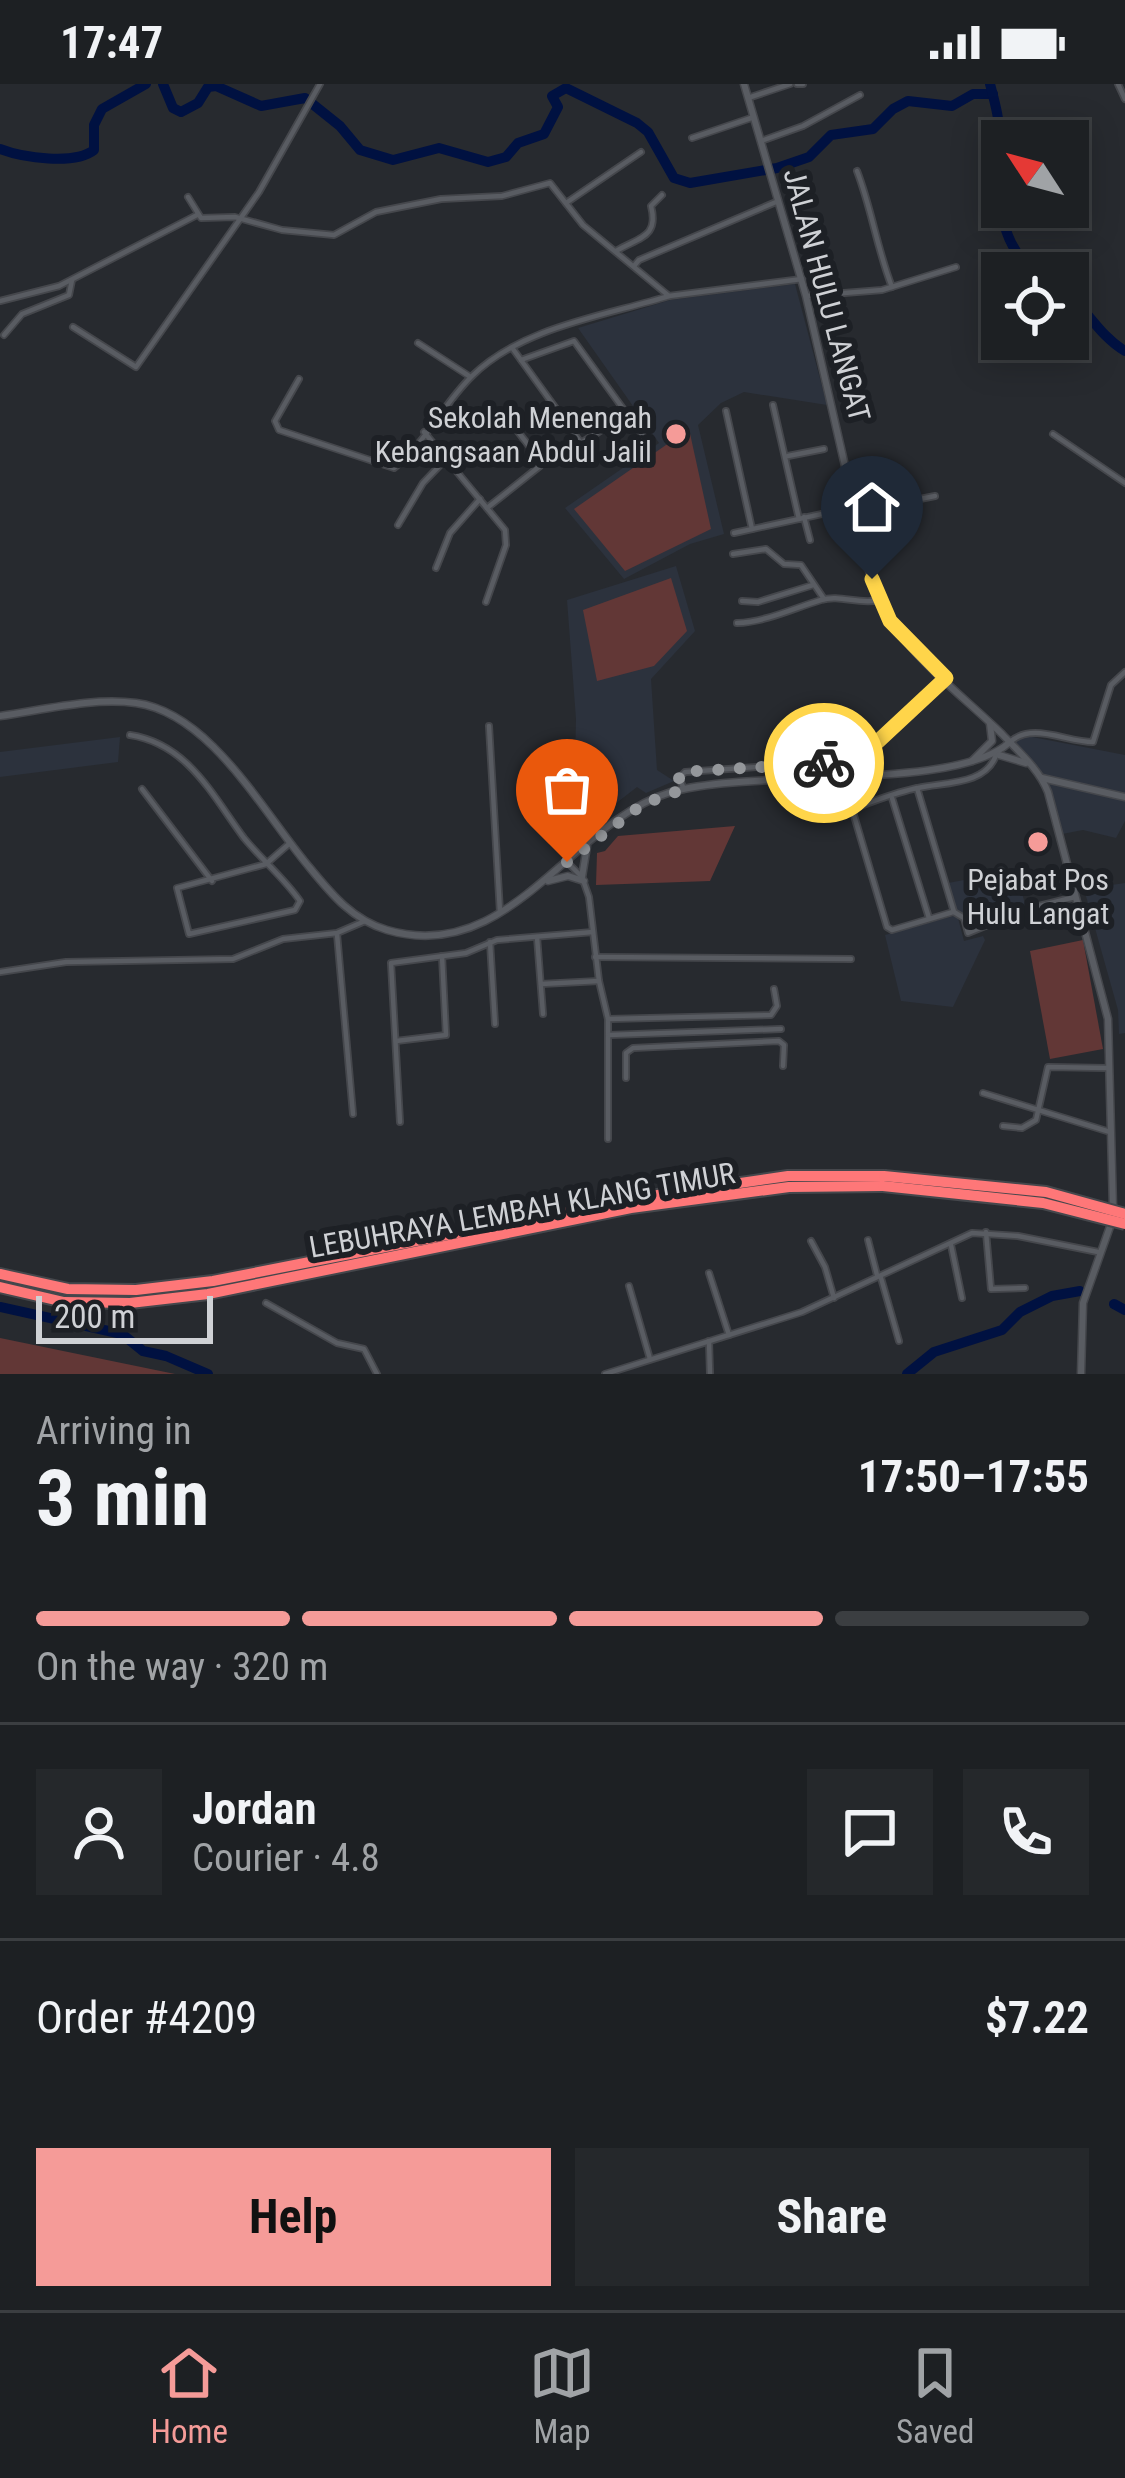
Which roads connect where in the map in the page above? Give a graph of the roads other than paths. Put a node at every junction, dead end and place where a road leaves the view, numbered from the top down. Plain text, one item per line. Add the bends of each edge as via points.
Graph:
1 (320, 84) edge
2 (744, 84) edge
3 (796, 84) edge
4 (1118, 84) edge
5 (860, 95) dead end
6 (748, 98) junction
7 (1125, 99) edge
8 (754, 117) junction
9 (692, 138) dead end
10 (761, 141) junction
11 (641, 152) dead end
12 (857, 171) dead end
13 (662, 195) dead end
14 (188, 197) dead end
15 (779, 201) junction
16 (566, 203) junction
17 (197, 215) junction
18 (240, 218) junction
19 (616, 251) junction
20 (634, 266) junction
21 (956, 267) dead end
22 (802, 279) junction
23 (72, 280) junction
24 (892, 287) junction
25 (669, 296) junction
26 (806, 296) junction
27 (0, 301) edge
28 (74, 327) dead end
29 (4, 335) dead end
30 (418, 343) dead end
31 (513, 349) junction
32 (521, 360) junction
33 (471, 377) junction
34 (299, 379) dead end
35 (773, 404) dead end
36 (726, 411) dead end
37 (627, 414) junction
38 (512, 424) dead end
39 (424, 432) junction
40 (1053, 434) dead end
41 (648, 443) dead end
42 (824, 449) dead end
43 (785, 457) junction
44 (446, 459) junction
45 (897, 476) dead end
46 (1125, 483) edge
47 (851, 489) junction
48 (935, 496) dead end
49 (480, 499) junction
50 (487, 508) junction
51 (855, 509) junction
52 (802, 518) junction
53 (398, 525) dead end
54 (752, 529) junction
55 (734, 533) dead end
56 (810, 540) dead end
57 (733, 554) dead end
58 (436, 568) dead end
59 (813, 585) junction
60 (824, 598) junction
61 (742, 601) dead end
62 (879, 601) junction
63 (486, 602) dead end
64 (737, 623) dead end
65 (1125, 672) edge
66 (946, 678) junction
67 (0, 716) edge
68 (990, 722) junction
69 (489, 726) dead end
70 (130, 735) dead end
71 (1010, 742) junction
72 (997, 754) junction
73 (963, 766) junction
74 (842, 775) junction
75 (1042, 778) junction
76 (916, 788) junction
77 (142, 789) dead end
78 (684, 789) junction
79 (891, 795) junction
80 (1125, 797) edge
81 (851, 809) junction
82 (290, 843) junction
83 (589, 843) junction
84 (567, 862) junction
85 (266, 864) junction
86 (583, 879) junction
87 (212, 881) junction
88 (543, 883) junction
89 (499, 890) junction
90 (1076, 896) junction
91 (518, 902) junction
92 (954, 912) junction
93 (500, 914) junction
94 (929, 918) junction
95 (365, 921) junction
96 (593, 932) junction
97 (337, 933) junction
98 (537, 937) junction
99 (490, 942) junction
100 (442, 956) junction
101 (596, 957) junction
102 (851, 959) dead end
103 (0, 972) edge
104 (599, 981) junction
105 (541, 985) junction
106 (774, 989) dead end
107 (543, 1014) dead end
108 (608, 1019) junction
109 (495, 1024) dead end
110 (781, 1029) dead end
111 (706, 1032) junction
112 (609, 1036) junction
113 (396, 1041) junction
114 (707, 1045) junction
115 (783, 1066) dead end
116 (1111, 1069) junction
117 (626, 1078) dead end
118 (983, 1094) dead end
119 (353, 1114) dead end
120 (1040, 1114) junction
121 (400, 1122) dead end
122 (1003, 1126) dead end
123 (1112, 1132) junction
124 (608, 1139) dead end
125 (884, 1181) junction
126 (1125, 1214) edge
127 (1125, 1224) edge
128 (986, 1232) junction
129 (868, 1240) dead end
130 (811, 1241) dead end
131 (951, 1242) junction
132 (1101, 1253) junction
133 (709, 1273) dead end
134 (0, 1274) edge
135 (879, 1277) junction
136 (629, 1286) dead end
137 (0, 1287) edge
138 (1025, 1288) dead end
139 (834, 1298) junction
140 (962, 1298) dead end
141 (266, 1304) dead end
142 (729, 1335) junction
143 (709, 1340) junction
144 (899, 1342) dead end
145 (650, 1359) junction
146 (377, 1374) edge
147 (605, 1374) edge
148 (710, 1374) edge
149 (1081, 1374) edge

1 - 18 street
2 - 6 street, JALAN HULU LANGAT
3 - 6 street
4 - 7 street
5 - 10 street
6 - 8 street, JALAN HULU LANGAT
8 - 9 street
8 - 10 street, JALAN HULU LANGAT
10 - 15 street, JALAN HULU LANGAT
11 - 16 street
12 - 24 street
13 - 19 street via 651,206 652,230
14 - 17 street
15 - 20 street
15 - 22 street, JALAN HULU LANGAT
16 - 18 street via 545,183 376,212 347,231 317,236
16 - 19 street
17 - 18 street
17 - 23 street
18 - 28 street via 136,367
19 - 20 street
20 - 25 street
21 - 24 street
22 - 25 street
22 - 26 street, JALAN HULU LANGAT
23 - 27 street
23 - 29 street via 68,296 22,314
24 - 26 street
25 - 31 street
26 - 47 street, JALAN HULU LANGAT
30 - 33 street
31 - 32 street
31 - 33 street
32 - 37 street via 573,340
32 - 37 street via 581,443
33 - 39 street
34 - 39 street via 275,421 279,430 390,469
35 - 43 street
36 - 54 street
37 - 41 street
38 - 50 street via 540,466
39 - 44 street
40 - 46 street
42 - 43 street
43 - 52 street
44 - 49 street
44 - 53 street
45 - 47 street
47 - 51 street, JALAN HULU LANGAT
48 - 51 street
49 - 50 street
49 - 58 street via 450,533
50 - 63 street via 507,538
51 - 52 street
51 - 62 street, JALAN HULU LANGAT
52 - 54 street
52 - 56 street
54 - 55 street
57 - 59 street via 770,549 784,564 801,565
59 - 60 street
59 - 61 street
60 - 62 street
60 - 64 street
62 - 66 street, JALAN HULU LANGAT
65 - 71 street via 1111,685 1093,742 1030,732
66 - 68 street, JALAN HULU LANGAT
66 - 78 street via 858,760 685,772
67 - 82 street via 118,702 167,712 208,741
68 - 71 street, JALAN HULU LANGAT
68 - 73 street via 989,748
69 - 89 street
70 - 85 street via 155,739 179,756
71 - 72 street
71 - 75 street, JALAN HULU LANGAT
72 - 73 street
72 - 75 street via 1025,762
72 - 76 street via 976,775
73 - 74 street
74 - 78 street
74 - 81 street
75 - 80 street
75 - 90 street, JALAN HULU LANGAT
76 - 79 street
76 - 92 street
77 - 87 street
78 - 83 street via 643,804
79 - 81 street
79 - 94 street
81 - 94 street via 887,926
82 - 85 street
82 - 95 street
83 - 84 street
83 - 86 street
84 - 86 street
84 - 88 street
85 - 87 street
85 - 87 street via 298,897 295,910 192,936 178,888
86 - 88 street
86 - 96 street
88 - 91 street
89 - 91 street
89 - 93 street
90 - 92 street via 968,933
90 - 116 street, JALAN HULU LANGAT via 1104,1003
91 - 93 street
92 - 94 street
93 - 95 street via 432,936
95 - 97 street
96 - 98 street
96 - 101 street
97 - 103 street via 283,939 233,959 66,962
97 - 119 street
98 - 99 street
98 - 105 street
99 - 100 street
99 - 109 street
100 - 113 street via 446,1035
100 - 113 street via 391,963
101 - 102 street
101 - 104 street
104 - 105 street
104 - 108 street
105 - 107 street
106 - 108 street via 771,1015
108 - 112 street
110 - 111 street
111 - 112 street
111 - 114 street
112 - 124 street
113 - 121 street
114 - 115 street via 779,1041
114 - 117 street via 628,1050
116 - 120 street via 1048,1067
116 - 123 street, JALAN HULU LANGAT
118 - 120 street
120 - 122 street via 1031,1125
120 - 123 street
123 - 132 street, JALAN HULU LANGAT via 1113,1204
125 - 126 highway, LEBUHRAYA LEMBAH KLANG TIMUR, bridge via 1046,1192
125 - 127 highway, LEBUHRAYA LEMBAH KLANG TIMUR, bridge via 1043,1203
125 - 134 highway, LEBUHRAYA LEMBAH KLANG TIMUR via 788,1176 630,1199 136,1290 68,1289
125 - 137 highway, LEBUHRAYA LEMBAH KLANG TIMUR via 632,1208 208,1294 64,1302
128 - 131 street
128 - 132 street
128 - 138 street via 991,1289
129 - 135 street
130 - 139 street
131 - 135 street
131 - 140 street
132 - 149 street, JALAN HULU LANGAT via 1083,1303
133 - 142 street
135 - 139 street
135 - 144 street
136 - 145 street
139 - 142 street
141 - 146 street via 337,1343 364,1348
142 - 143 street
143 - 145 street
143 - 148 street
145 - 147 street

